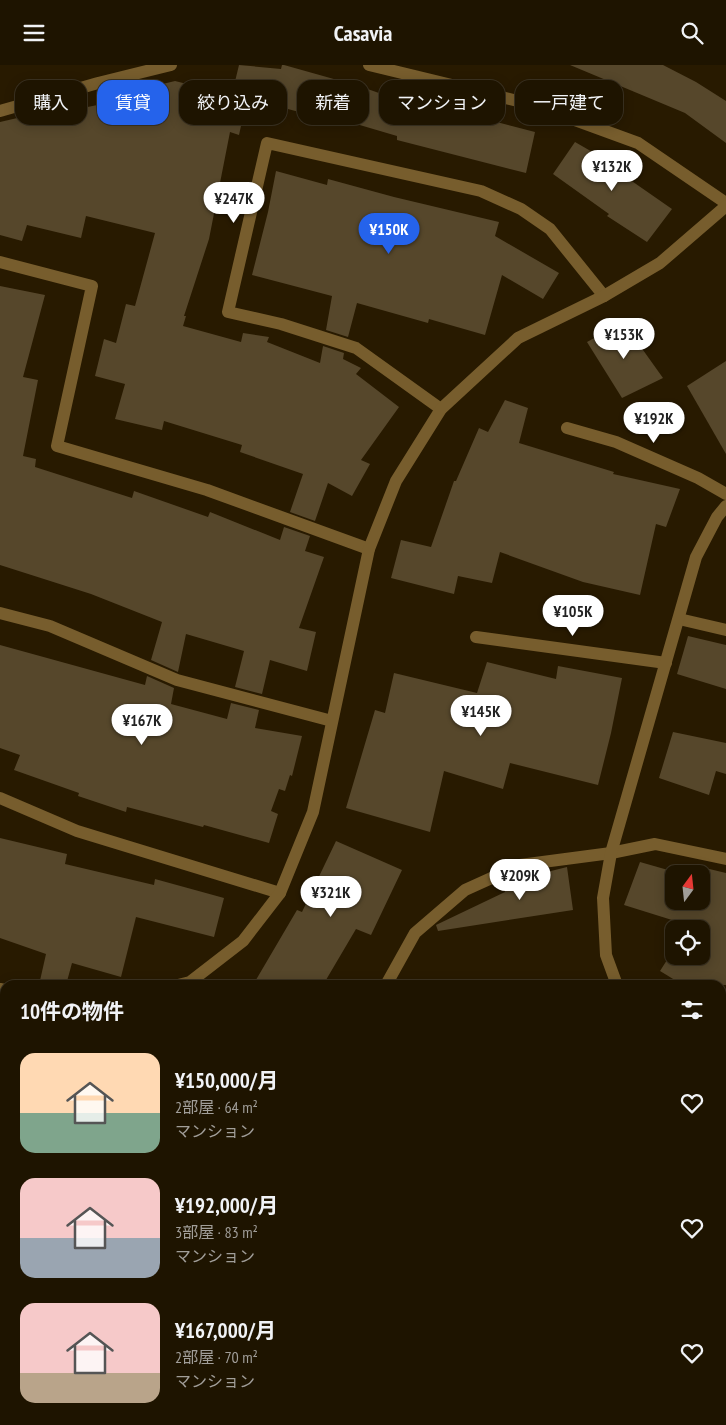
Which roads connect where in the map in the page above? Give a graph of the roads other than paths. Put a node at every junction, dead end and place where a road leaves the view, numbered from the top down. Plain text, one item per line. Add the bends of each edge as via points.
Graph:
1 (171, 65) edge
2 (369, 65) edge
3 (0, 111) edge
4 (726, 204) edge
5 (0, 262) edge
6 (604, 296) junction
7 (441, 409) junction
8 (567, 428) dead end
9 (726, 493) edge
10 (726, 506) edge
11 (369, 549) junction
12 (0, 613) edge
13 (678, 619) junction
14 (726, 630) edge
15 (476, 637) dead end
16 (666, 663) junction
17 (332, 721) junction
18 (0, 798) edge
19 (611, 853) junction
20 (726, 859) edge
21 (280, 893) junction
22 (193, 980) edge
23 (389, 980) edge
24 (615, 980) edge

1 - 3 street
2 - 4 street via 534,105 638,143
4 - 6 street via 660,263
5 - 11 street via 92,286 57,446 207,490
6 - 7 street via 518,338
6 - 7 street via 550,229 521,209 481,191 267,143 228,311 356,348
7 - 11 street via 396,481
8 - 9 street via 616,442
10 - 13 street via 696,557
11 - 17 street
12 - 17 street via 50,626 177,680
13 - 14 street
13 - 16 street
15 - 16 street
16 - 19 street
17 - 21 street via 313,812
18 - 21 street via 77,831
19 - 20 street via 655,844
19 - 23 street via 520,865 465,890 415,933
19 - 24 street via 603,898 606,955
21 - 22 street via 243,941

